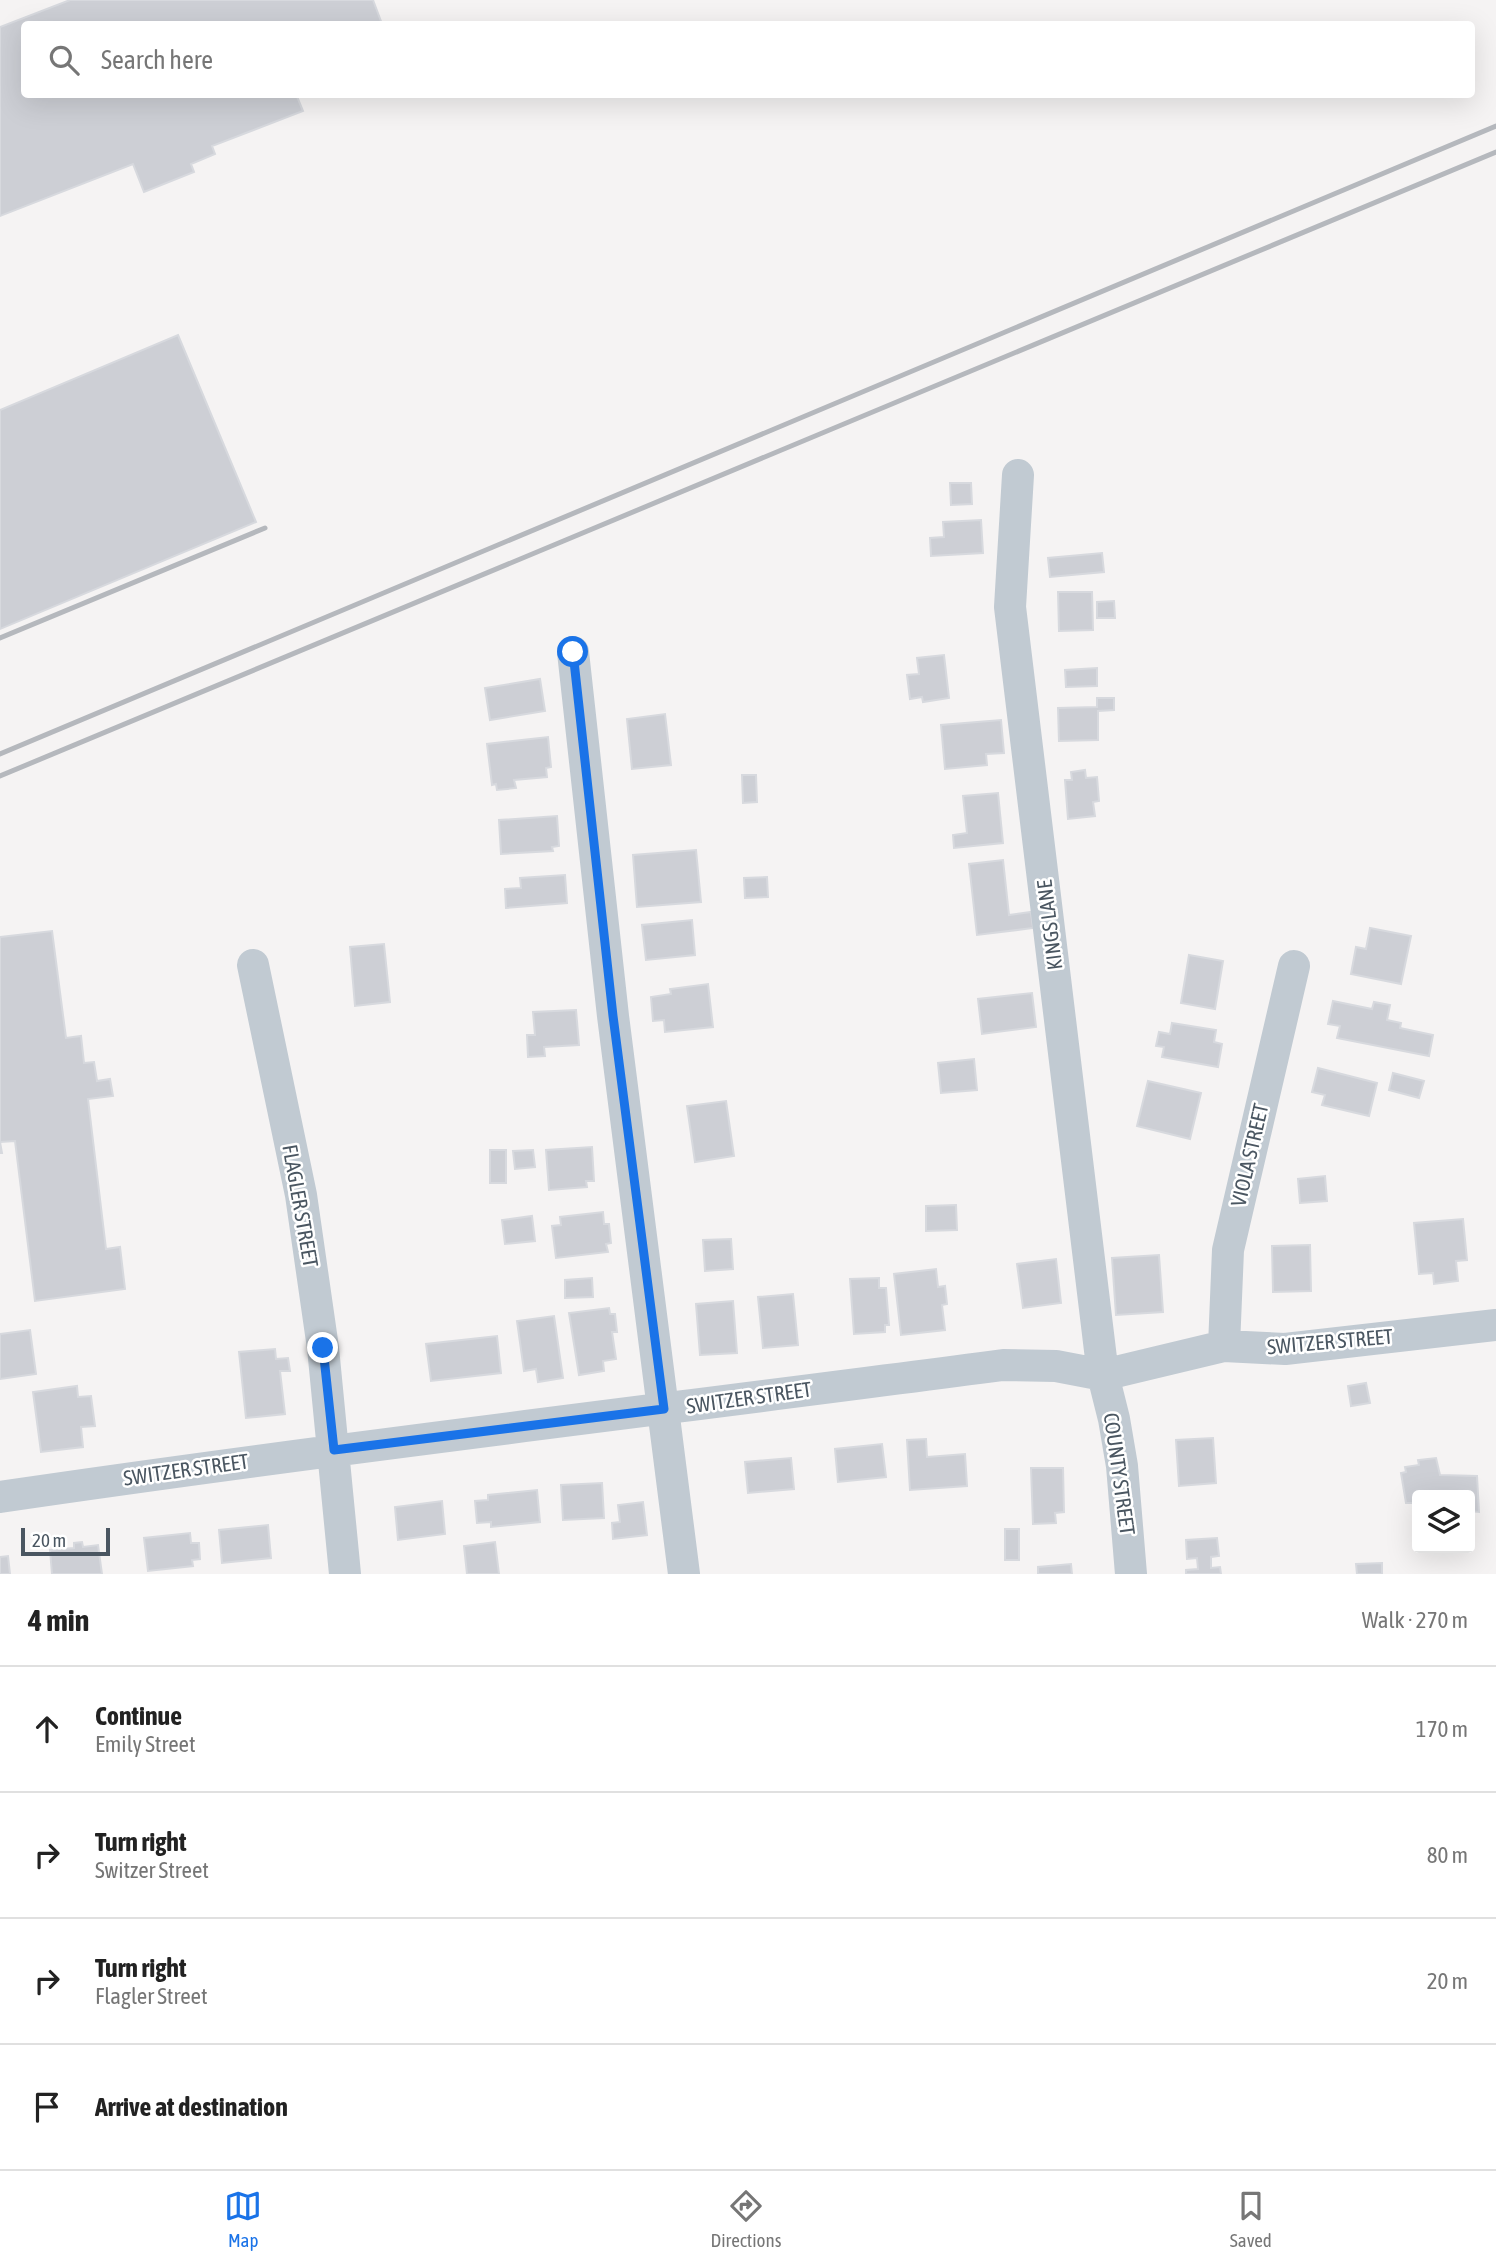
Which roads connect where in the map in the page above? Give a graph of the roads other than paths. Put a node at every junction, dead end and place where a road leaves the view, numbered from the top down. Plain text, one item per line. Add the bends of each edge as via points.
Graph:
1 (1018, 475) dead end
2 (573, 652) dead end
3 (253, 965) dead end
4 (1294, 966) dead end
5 (1496, 1325) edge
6 (1224, 1346) junction
7 (1102, 1376) junction
8 (664, 1409) junction
9 (334, 1450) junction
10 (0, 1497) edge
11 (345, 1574) edge
12 (684, 1574) edge
13 (1131, 1574) edge

1 - 7 street, KINGS LANE via 1010,607
2 - 8 street via 613,1016
3 - 9 street, FLAGLER STREET via 300,1195
4 - 6 street, VIOLA STREET via 1228,1250
5 - 6 street, SWITZER STREET via 1285,1349
6 - 7 street, SWITZER STREET
7 - 8 street, SWITZER STREET via 1056,1366 1003,1365
7 - 13 street, COUNTY STREET via 1122,1466
8 - 9 street, SWITZER STREET
8 - 12 street
9 - 10 street, SWITZER STREET
9 - 11 street, FLAGLER STREET

